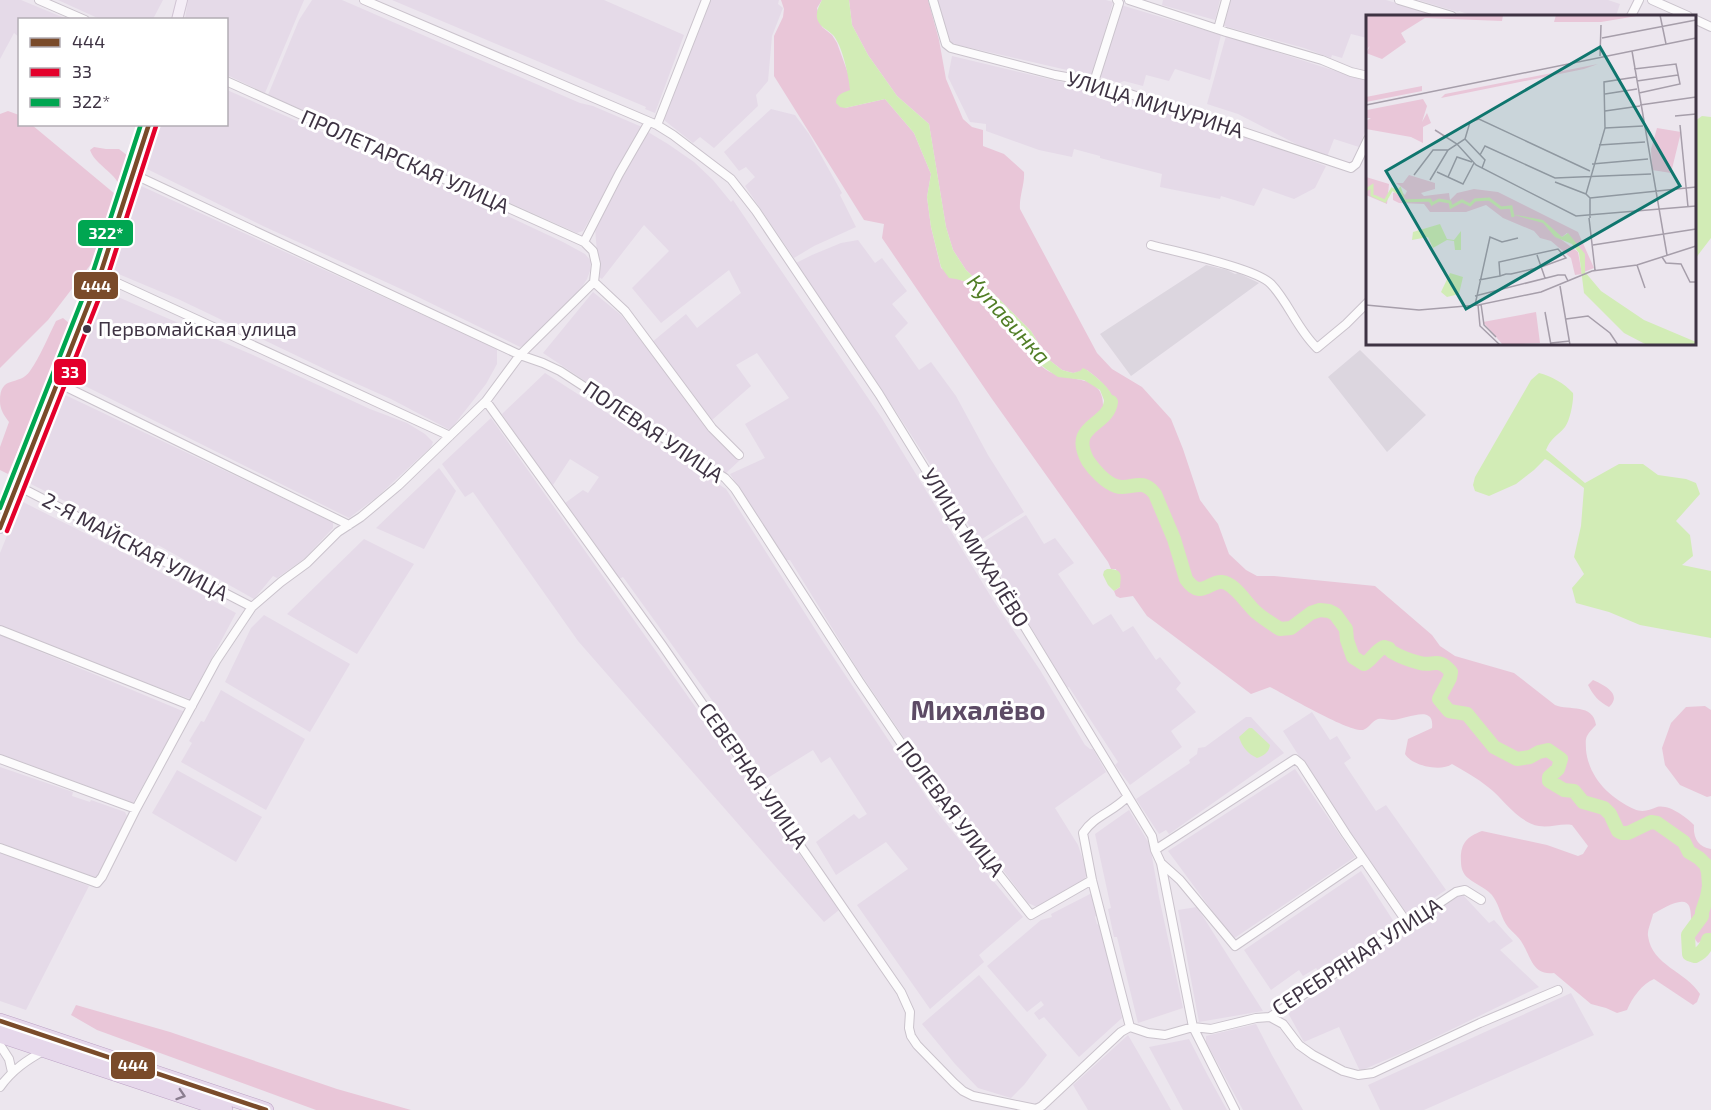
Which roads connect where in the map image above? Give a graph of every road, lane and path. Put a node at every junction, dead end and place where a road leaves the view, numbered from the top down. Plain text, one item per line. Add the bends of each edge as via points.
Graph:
1 (39, 0) edge
2 (182, 0) edge
3 (364, 0) edge
4 (706, 0) edge
5 (933, 0) edge
6 (1117, 0) edge
7 (1129, 0) edge
8 (1226, 0) edge
9 (1399, 0) edge
10 (1639, 0) edge
11 (1652, 0) edge
12 (1449, 15) edge
13 (1632, 15) edge
14 (1686, 15) edge
15 (80, 18) edge
16 (178, 18) edge
17 (1696, 20) edge
18 (1711, 27) edge
19 (1218, 29) junction
20 (1366, 76) edge
21 (228, 82) edge
22 (1094, 82) junction
23 (653, 123) junction
24 (147, 126) edge
25 (1366, 143) edge
26 (133, 174) junction
27 (584, 242) junction
28 (1151, 245) dead end
29 (100, 275) junction
30 (594, 282) junction
31 (1366, 304) edge
32 (520, 355) junction
33 (58, 383) junction
34 (486, 401) junction
35 (450, 436) junction
36 (739, 455) dead end
37 (18, 486) junction
38 (349, 525) junction
39 (0, 528) edge
40 (252, 608) junction
41 (0, 630) edge
42 (192, 706) junction
43 (0, 759) edge
44 (1127, 797) junction
45 (136, 809) junction
46 (0, 848) edge
47 (1155, 850) junction
48 (1363, 859) junction
49 (1161, 863) junction
50 (1092, 880) junction
51 (1481, 900) dead end
52 (1408, 924) junction
53 (1558, 990) dead end
54 (1270, 1017) junction
55 (0, 1021) edge
56 (1130, 1027) junction
57 (1193, 1027) junction
58 (0, 1035) edge
59 (0, 1045) edge
60 (45, 1050) junction
61 (4, 1058) edge
62 (12, 1072) junction
63 (0, 1087) edge
64 (1036, 1109) edge
65 (225, 1110) edge
66 (266, 1110) edge
67 (1235, 1110) edge

1 - 15 street
2 - 16 main road
3 - 23 street, УЛИЦА МИХАЛЁВО
4 - 23 street
5 - 22 street, УЛИЦА МИЧУРИНА via 946,44 951,48
6 - 22 street
7 - 19 street
8 - 19 street
9 - 12 street
10 - 13 street
11 - 14 street
17 - 18 street
19 - 20 street
21 - 27 street, ПРОЛЕТАРСКАЯ УЛИЦА
22 - 25 street, УЛИЦА МИЧУРИНА via 1351,168
23 - 27 street via 619,174
23 - 44 street, УЛИЦА МИХАЛЁВО via 731,179 756,211 879,394
24 - 26 main road
26 - 29 main road
26 - 32 street, ПОЛЕВАЯ УЛИЦА
27 - 30 street via 593,251
28 - 31 street via 1262,277 1273,286 1317,348
29 - 33 main road
29 - 35 street
30 - 32 street
30 - 36 street via 625,311 712,428
32 - 34 street
32 - 50 street, ПОЛЕВАЯ УЛИЦА via 560,371 719,474 735,489 943,804 1031,915
33 - 37 main road
33 - 38 street
34 - 35 street
34 - 64 street, СЕВЕРНАЯ УЛИЦА via 662,645 901,992 910,1012 911,1036 917,1045 963,1091
35 - 38 street via 398,486
37 - 39 main road
37 - 40 street, 2-Я МАЙСКАЯ УЛИЦА
38 - 40 street
40 - 42 street via 216,661
41 - 42 street
42 - 45 street
43 - 45 street
44 - 47 street, УЛИЦА МИХАЛЁВО via 1152,836
44 - 50 street via 1090,823 1083,833
45 - 46 street via 97,883
47 - 48 street via 1295,759
47 - 49 street, УЛИЦА МИХАЛЁВО
48 - 49 street via 1235,946
48 - 52 street
49 - 57 street, УЛИЦА МИХАЛЁВО
50 - 56 street
51 - 52 street, СЕРЕБРЯНАЯ УЛИЦА via 1465,890 1456,892
52 - 54 street, СЕРЕБРЯНАЯ УЛИЦА
53 - 54 street via 1373,1073 1358,1075 1313,1055
54 - 57 street, СЕРЕБРЯНАЯ УЛИЦА via 1211,1029
55 - 66 highway
56 - 57 street, СЕРЕБРЯНАЯ УЛИЦА via 1165,1035
56 - 64 street
57 - 67 street, УЛИЦА МИХАЛЁВО
58 - 60 highway
59 - 61 street
60 - 62 street
60 -> 65 highway
61 - 62 street
62 - 63 street

